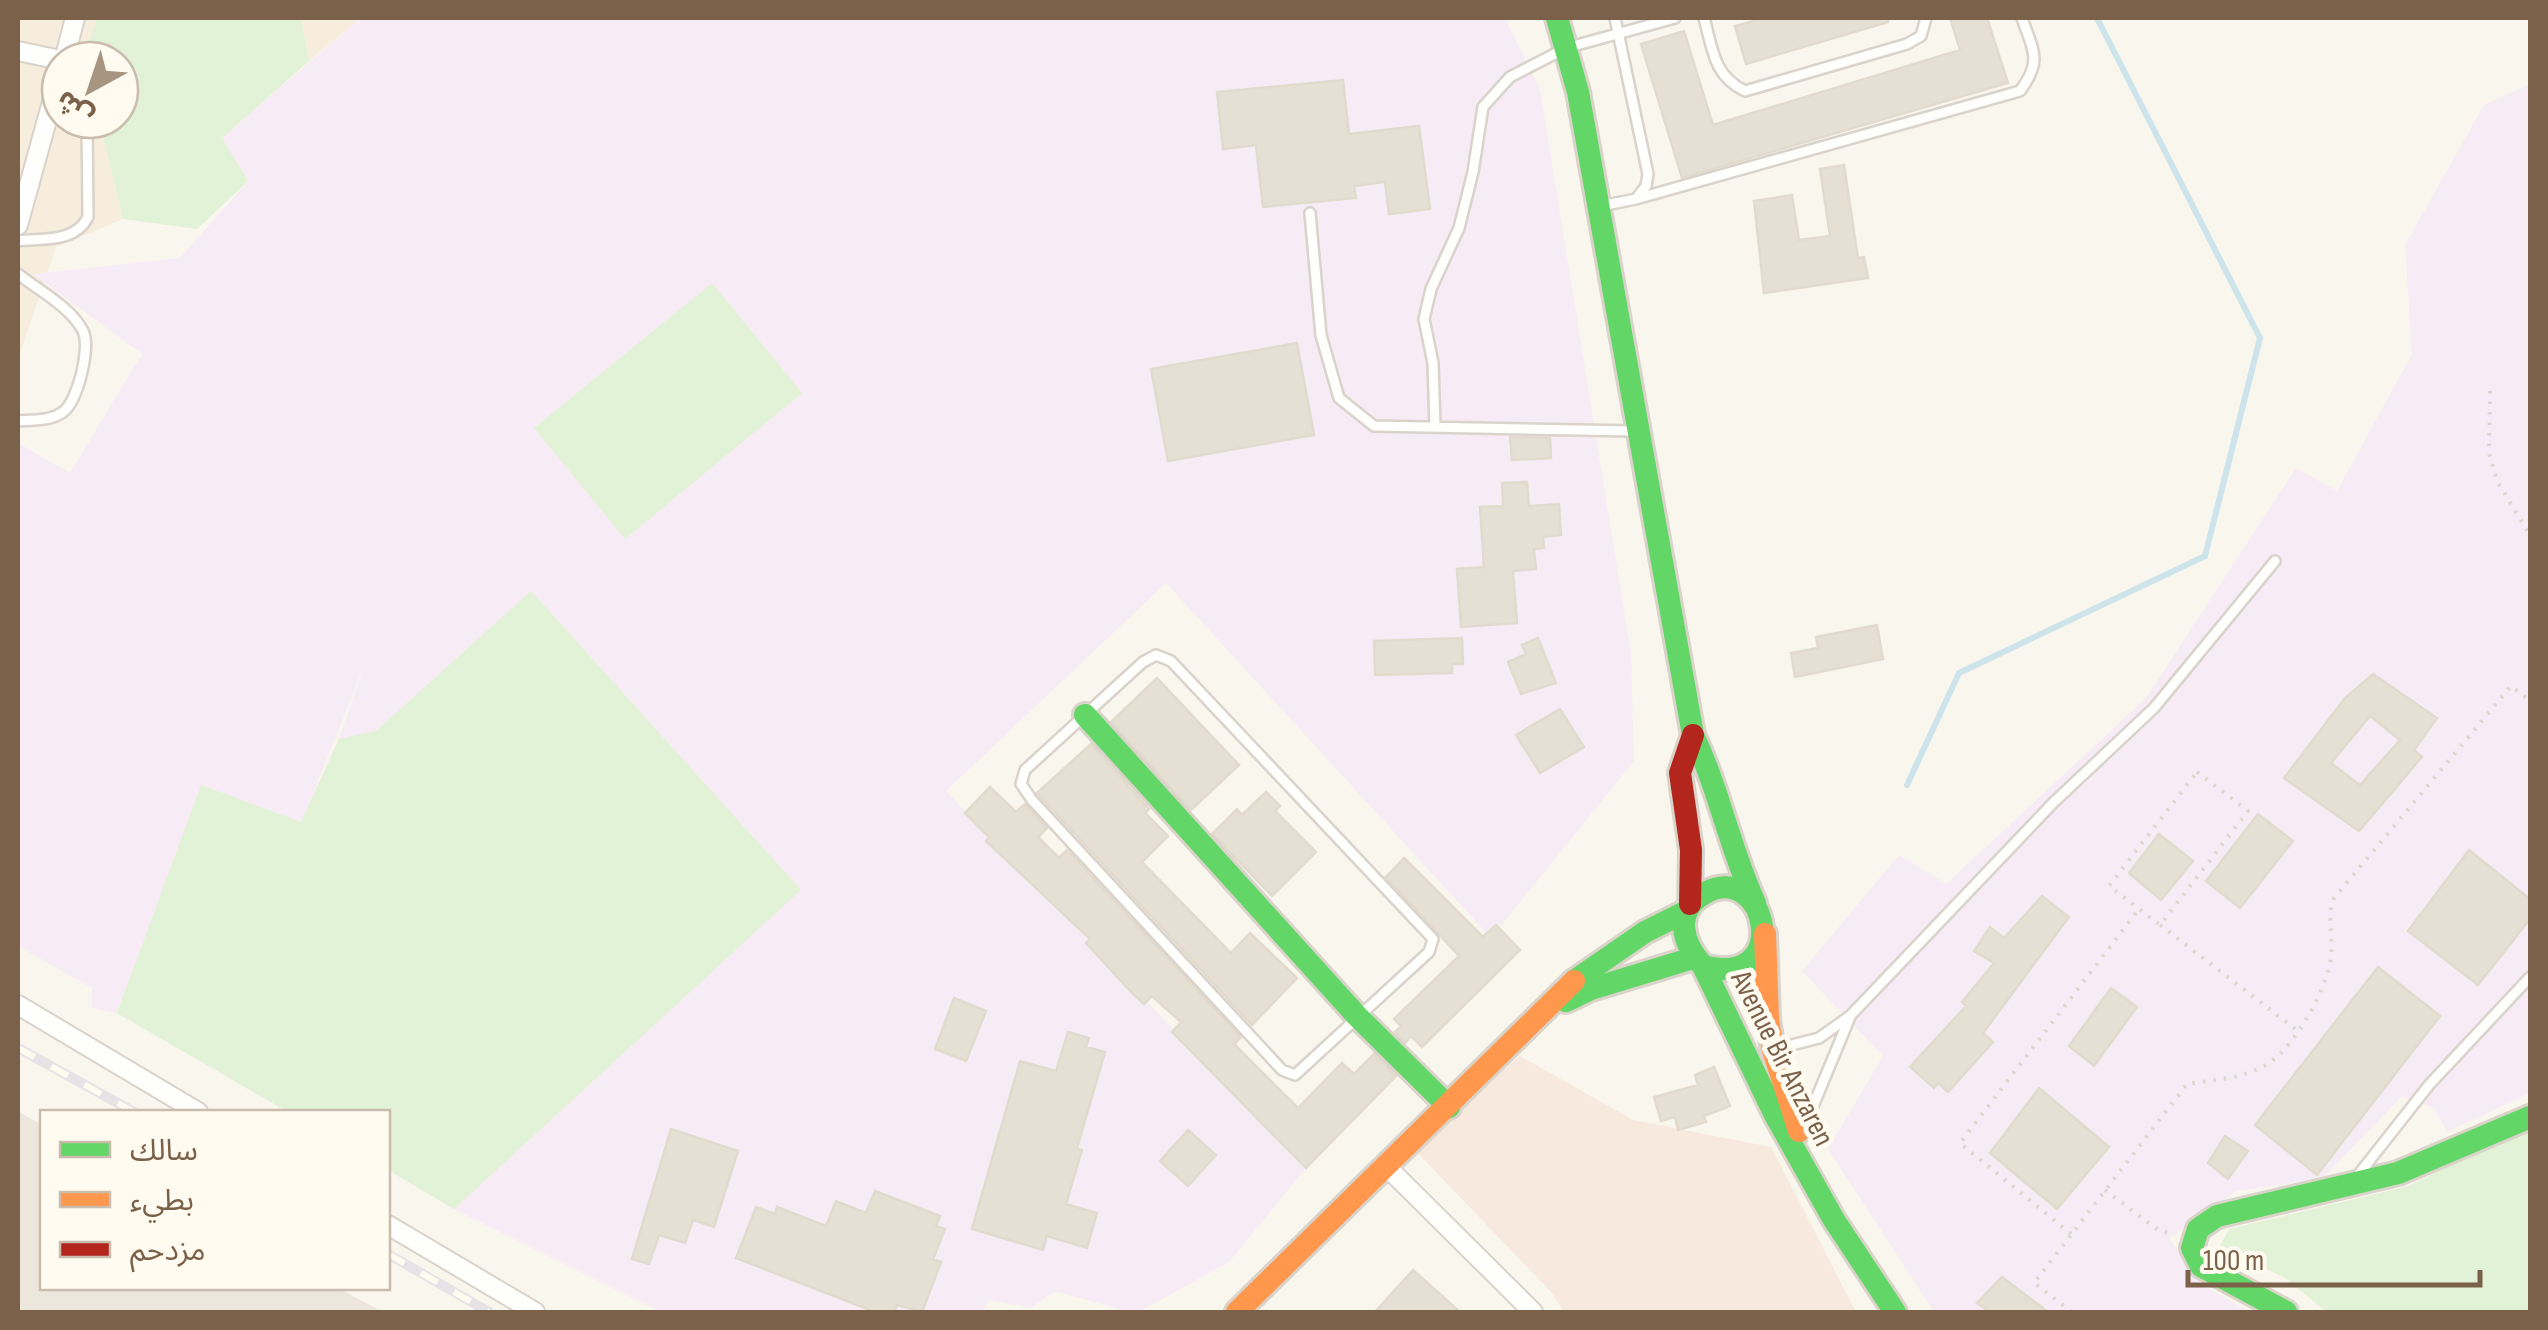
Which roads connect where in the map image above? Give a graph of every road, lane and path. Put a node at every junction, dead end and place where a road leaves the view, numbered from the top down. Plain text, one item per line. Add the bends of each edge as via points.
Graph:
1 (1557, 18) edge
2 (1615, 18) edge
3 (1675, 18) edge
4 (1704, 18) edge
5 (1926, 18) edge
6 (2022, 18) edge
7 (1620, 35) junction
8 (1566, 48) junction
9 (41, 140) edge
10 (87, 140) edge
11 (1636, 199) junction
12 (1599, 207) junction
13 (1310, 213) dead end
14 (18, 225) edge
15 (18, 241) edge
16 (18, 274) edge
17 (2490, 391) dead end
18 (18, 422) edge
19 (1435, 426) junction
20 (1640, 432) junction
21 (2530, 535) edge
22 (2276, 561) dead end
23 (2530, 701) edge
24 (1086, 715) junction
25 (1693, 735) junction
26 (1755, 903) junction
27 (1688, 908) junction
28 (2139, 909) junction
29 (2160, 925) junction
30 (1764, 931) junction
31 (1698, 962) junction
32 (2530, 977) edge
33 (18, 1005) edge
34 (1541, 1012) junction
35 (1357, 1016) junction
36 (1850, 1016) junction
37 (2298, 1031) junction
38 (1773, 1050) junction
39 (1449, 1107) junction
40 (195, 1110) edge
41 (2530, 1118) edge
42 (1801, 1135) junction
43 (1388, 1168) junction
44 (1810, 1176) junction
45 (2354, 1182) junction
46 (2105, 1190) junction
47 (390, 1226) edge
48 (2071, 1234) junction
49 (2194, 1241) junction
50 (535, 1312) edge
51 (1237, 1312) edge
52 (1533, 1312) edge
53 (1895, 1312) edge
54 (2072, 1312) edge
55 (2286, 1312) edge

1 - 8 main road
2 - 7 lane
3 - 7 lane
4 - 5 lane via 1719,70 1745,91 1908,44 1921,36
6 - 11 lane via 2036,59 2020,91
7 - 8 lane
7 - 11 lane via 1648,174
8 - 12 main road
8 - 19 lane via 1510,77 1483,108 1458,228 1424,319
9 - 14 street
10 - 15 lane via 88,218 82,228 73,235
11 - 12 lane
12 - 20 main road
13 - 19 lane via 1321,335 1338,398 1374,426
16 - 18 lane via 70,313 88,349 66,411
17 - 21 path via 2489,453 2497,481
19 - 20 lane
20 - 25 main road
22 - 36 lane via 2154,708 2054,802
23 - 37 path via 2511,686 2334,898 2328,914 2331,957
24 - 35 main road
24 - 35 lane via 1025,770 1022,784 1032,800 1289,1075 1302,1072
24 - 35 lane via 1144,662 1163,656 1430,934 1429,952
25 - 26 main road
25 - 27 main road via 1680,773 1691,850
26 - 27 main road via 1722,888
26 - 30 main road
27 - 31 main road via 1682,936
27 - 34 main road via 1600,963
28 - 29 path
28 - 29 path via 2109,886 2197,772 2248,811
28 - 48 path via 1960,1143
29 - 37 path
30 - 31 main road via 1757,953 1738,968
30 - 38 main road, Avenue Bir Anzaren
31 - 34 main road via 1591,989
31 - 44 main road, Avenue Bir Anzaren
32 - 45 lane via 2429,1085
33 - 40 street
34 - 39 main road
35 - 39 main road
36 - 38 lane via 1819,1038
36 - 42 lane
37 - 46 path via 2270,1063 2187,1084
38 - 42 main road, Avenue Bir Anzaren
39 - 43 main road
41 - 45 main road via 2398,1173
42 - 44 main road, Avenue Bir Anzaren
43 - 51 main road
43 - 52 street
44 - 53 main road, Avenue Bir Anzaren
45 - 49 main road via 2217,1216 2198,1229
46 - 48 path
46 - 49 path via 2158,1230
47 - 50 street
48 - 54 path via 2034,1283
49 - 55 main road via 2201,1266

